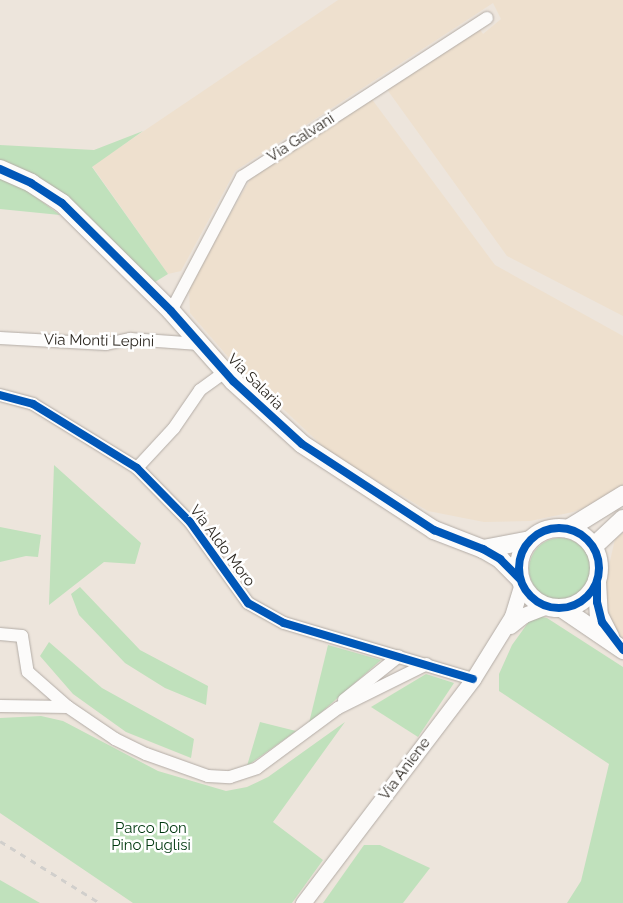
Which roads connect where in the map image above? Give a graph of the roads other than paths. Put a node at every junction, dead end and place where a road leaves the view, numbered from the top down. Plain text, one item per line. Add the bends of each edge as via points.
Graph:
1 (487, 18) dead end
2 (0, 169) edge
3 (171, 311) junction
4 (0, 338) edge
5 (198, 344) junction
6 (225, 372) junction
7 (0, 394) edge
8 (137, 468) junction
9 (623, 495) edge
10 (623, 519) edge
11 (568, 529) junction
12 (530, 540) junction
13 (593, 548) junction
14 (483, 549) junction
15 (521, 581) junction
16 (597, 581) junction
17 (545, 607) junction
18 (563, 609) junction
19 (504, 632) junction
20 (0, 634) edge
21 (621, 648) edge
22 (399, 656) junction
23 (426, 664) junction
24 (473, 679) junction
25 (0, 706) edge
26 (68, 707) junction
27 (338, 708) junction
28 (303, 903) edge

1 - 3 street, Via Galvani via 242,177
2 - 3 main road, Via Salaria via 31,183 62,203
3 - 5 main road, Via Salaria
4 - 5 street, Via Monti Lepini via 106,344 130,339
5 - 6 main road, Via Salaria
6 - 8 street via 200,390 174,428
6 - 14 main road, Via Salaria via 271,418 335,469 434,530
7 - 8 street, Via Aldo Moro via 33,404
8 - 22 street, Via Aldo Moro via 190,522 248,603 284,623
9 - 11 main road
10 - 13 main road
11 - 12 main road via 541,532
11 - 13 main road via 587,539
12 - 14 main road
12 - 15 main road via 522,551
13 - 16 main road via 599,569
14 - 15 main road, Via Salaria via 511,568
15 - 17 main road, Via Salaria via 527,594
15 - 19 street, Via Aniene via 516,608
16 - 18 main road via 584,600
16 - 21 main road via 599,615
17 - 18 main road
17 - 19 street, Via Aniene via 524,614
18 - 21 main road
19 - 24 street, Via Aniene
20 - 26 street via 22,636 28,672
22 - 23 street, Via Aldo Moro
22 - 27 street via 347,696
23 - 24 street, Via Aldo Moro
23 - 27 street
24 - 28 street, Via Aniene
25 - 26 street
26 - 27 street via 114,739 146,754 208,776 230,777 257,768

